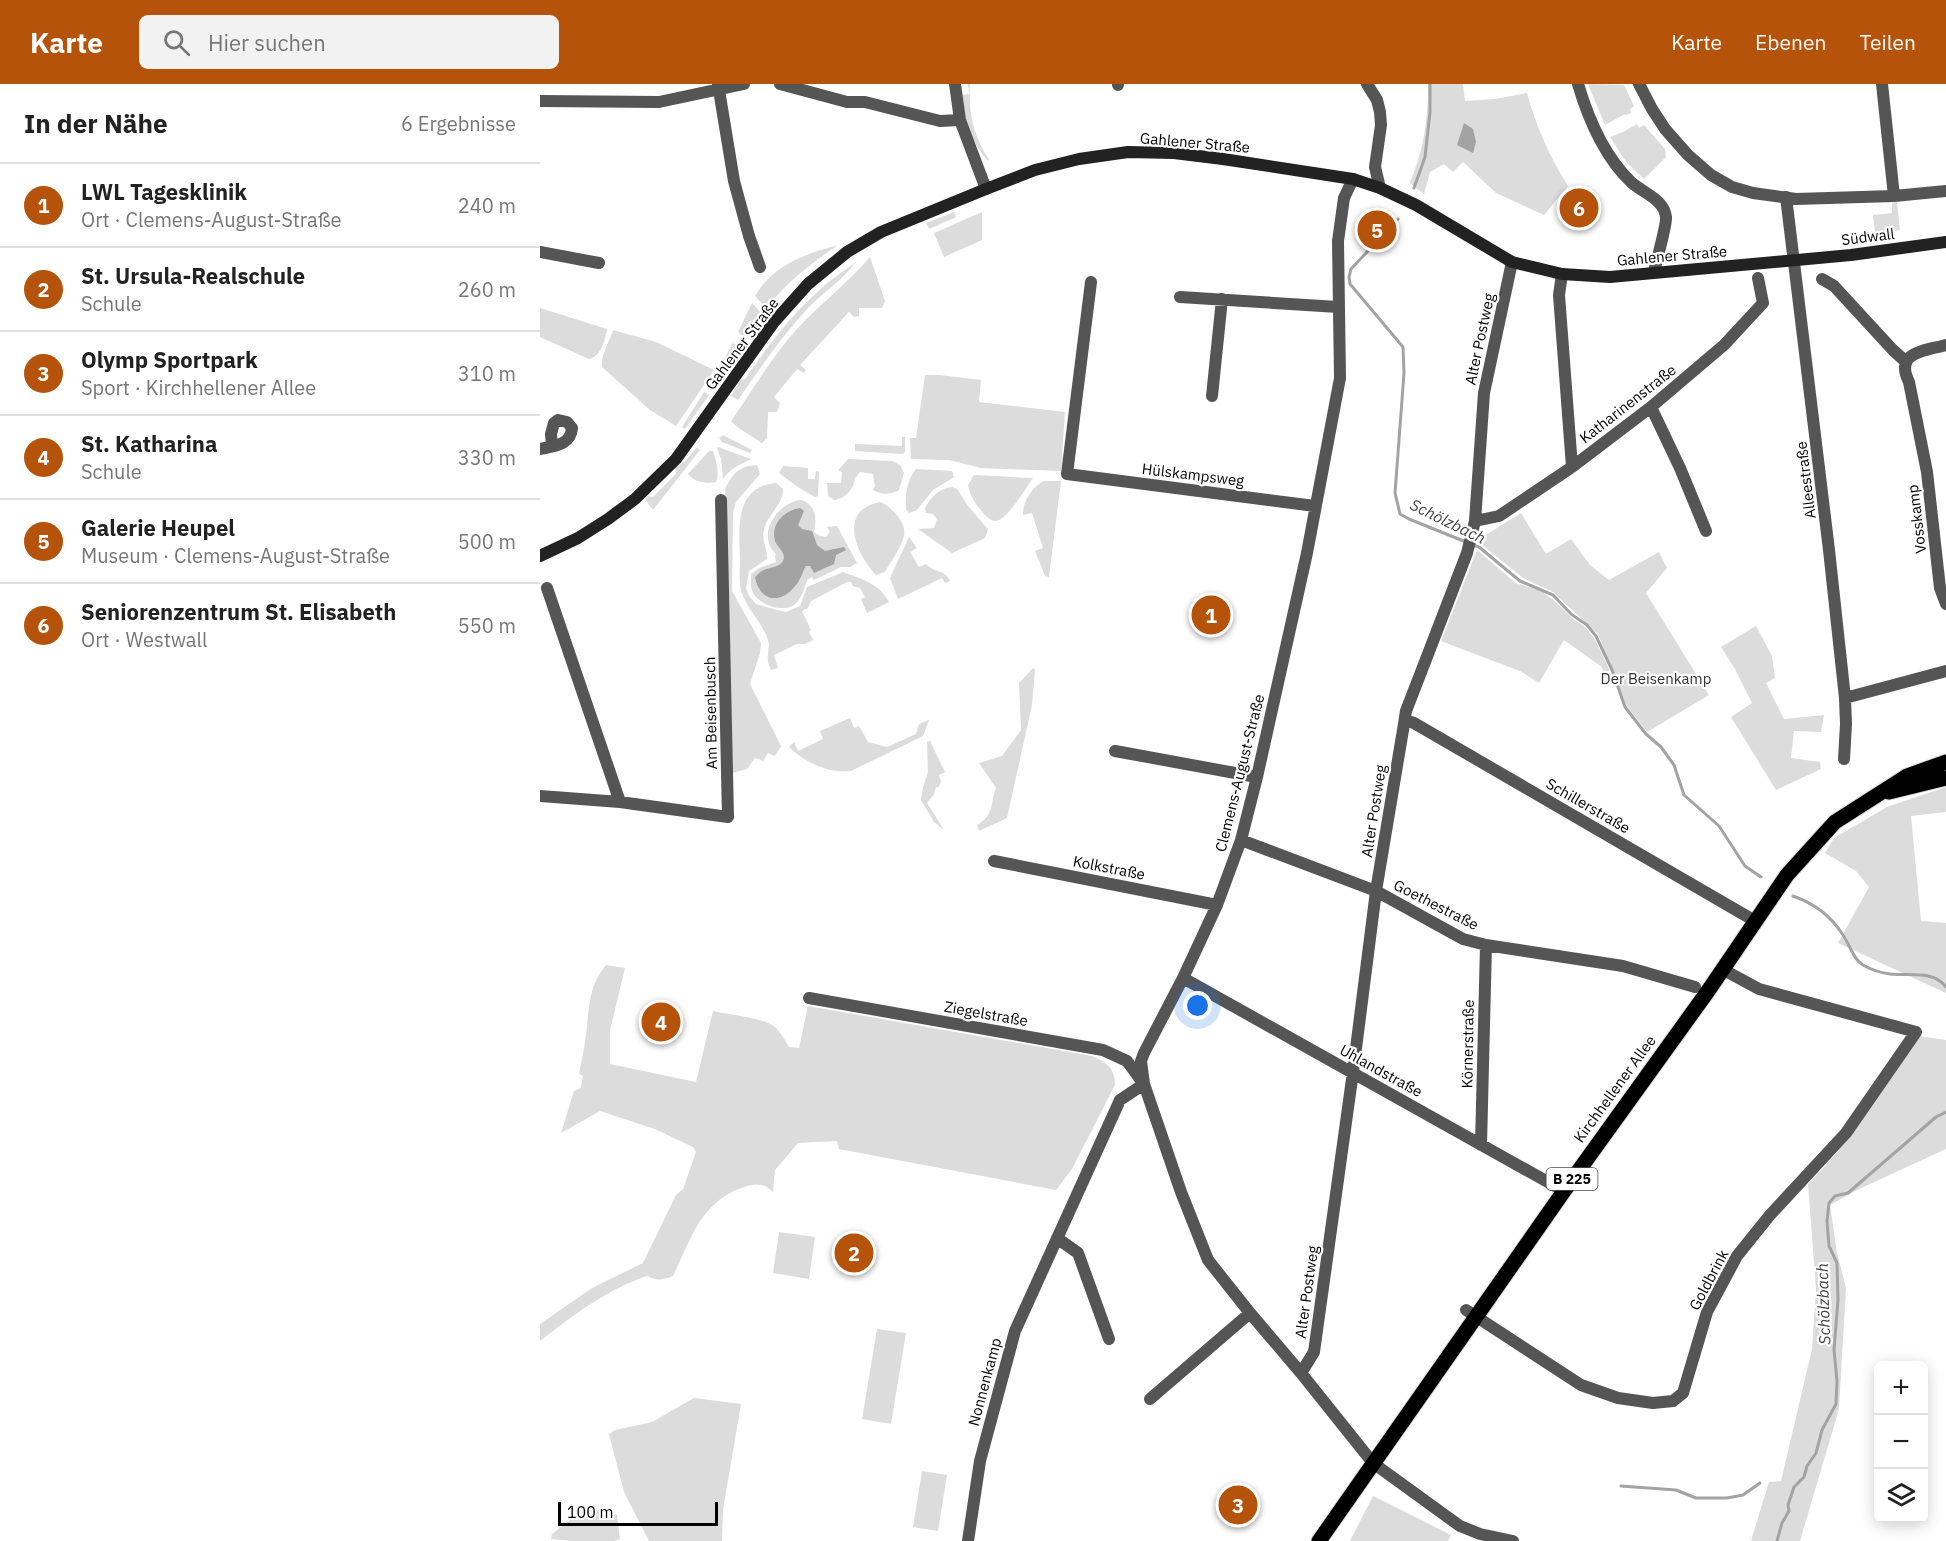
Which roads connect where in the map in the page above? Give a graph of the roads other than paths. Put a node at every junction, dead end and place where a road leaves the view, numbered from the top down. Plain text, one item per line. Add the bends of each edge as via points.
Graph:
1 (744, 84) edge
2 (780, 84) edge
3 (955, 84) edge
4 (1367, 84) edge
5 (1578, 84) edge
6 (1639, 84) edge
7 (1882, 84) edge
8 (719, 87) edge
9 (540, 101) edge
10 (960, 120) junction
11 (1353, 179) junction
12 (1380, 188) junction
13 (986, 189) junction
14 (1946, 191) edge
15 (1894, 196) junction
16 (1786, 197) junction
17 (1946, 242) edge
18 (540, 252) edge
19 (1794, 260) junction
20 (1512, 262) junction
21 (599, 263) dead end
22 (760, 267) dead end
23 (1654, 272) junction
24 (1562, 274) junction
25 (1758, 278) dead end
26 (1822, 279) dead end
27 (1091, 282) dead end
28 (1180, 297) dead end
29 (1222, 299) junction
30 (1338, 307) junction
31 (1946, 345) edge
32 (1905, 361) junction
33 (1212, 396) dead end
34 (1651, 407) junction
35 (1572, 467) junction
36 (721, 500) dead end
37 (1315, 506) junction
38 (1475, 521) junction
39 (1706, 531) dead end
40 (540, 556) edge
41 (547, 588) dead end
42 (1946, 604) edge
43 (1946, 671) edge
44 (1845, 698) junction
45 (1405, 720) junction
46 (1115, 751) dead end
47 (1844, 759) dead end
48 (1942, 761) edge
49 (1257, 777) junction
50 (1946, 778) edge
51 (1877, 794) junction
52 (540, 796) edge
53 (620, 802) junction
54 (1241, 840) junction
55 (994, 861) dead end
56 (1376, 891) junction
57 (1217, 905) junction
58 (1755, 921) junction
59 (1486, 945) junction
60 (1722, 969) junction
61 (1183, 978) junction
62 (1695, 987) dead end
63 (809, 998) dead end
64 (1353, 1072) junction
65 (1144, 1084) junction
66 (1481, 1145) junction
67 (1564, 1191) junction
68 (1057, 1238) junction
69 (1250, 1313) junction
70 (1471, 1313) junction
71 (1109, 1339) dead end
72 (1301, 1372) junction
73 (1150, 1399) dead end
74 (1373, 1464) junction
75 (968, 1541) edge
76 (1319, 1541) edge
77 (1513, 1541) edge

1 - 8 street
2 - 10 street via 940,121
3 - 10 street
4 - 12 street via 1380,112 1375,167
5 - 23 street via 1598,135 1614,162 1630,182 1658,201 1666,218
6 - 16 street via 1665,129 1711,175 1732,187
7 - 15 street
8 - 9 street via 659,102
8 - 22 street via 734,181
10 - 13 street
11 - 12 main road, Gahlener Straße
11 - 13 main road, Gahlener Straße via 1174,153 1128,152 1035,170
11 - 30 street, Clemens-August-Straße via 1344,198 1338,241
12 - 20 main road, Gahlener Straße
13 - 40 main road, Gahlener Straße via 881,232 847,252 808,284 774,322 676,459 608,519
14 - 15 street
15 - 16 street
16 - 19 street, Alleestraße
17 - 19 main road, Südwall
18 - 21 street
19 - 23 main road, Gahlener Straße
19 - 44 street, Alleestraße
20 - 24 main road, Gahlener Straße
20 - 38 street, Alter Postweg via 1484,393
23 - 24 main road, Gahlener Straße via 1610,277
24 - 35 street via 1559,295
25 - 34 street, Katharinenstraße via 1763,303 1724,345
26 - 32 street via 1834,286
27 - 37 street, Hülskampsweg via 1067,474
28 - 29 street
29 - 30 street
29 - 33 street
30 - 37 street, Clemens-August-Straße via 1340,378
31 - 32 street via 1914,354
32 - 42 street, Vosskamp via 1927,472 1940,588
34 - 35 street, Katharinenstraße
34 - 39 street
35 - 38 street, Katharinenstraße via 1499,516
36 - 53 street, Am Beisenbusch via 728,817
37 - 49 street, Clemens-August-Straße
38 - 45 street, Alter Postweg via 1467,553
41 - 53 street
43 - 44 street
44 - 47 street, Alleestraße
45 - 56 street, Alter Postweg
45 - 58 street, Schillerstraße
46 - 49 street
48 - 51 main road, Kirchhellener Allee / B 225
49 - 54 street, Clemens-August-Straße
50 - 51 main road, Kirchhellener Allee / B 225
51 - 58 main road, Kirchhellener Allee / B 225 via 1835,822 1787,875
52 - 53 street, Am Beisenbusch
54 - 56 street, Goethestraße
54 - 57 street, Clemens-August-Straße
55 - 57 street, Kolkstraße
56 - 59 street, Goethestraße via 1463,939
56 - 64 street, Alter Postweg
57 - 61 street, Clemens-August-Straße
58 - 60 main road, Kirchhellener Allee / B 225
59 - 62 street, Goethestraße via 1623,966
59 - 66 street, Körnerstraße
60 - 67 main road, Kirchhellener Allee / B 225
60 - 70 street, Goldbrink via 1759,989 1916,1032 1846,1133 1737,1256 1707,1312 1683,1393 1673,1401 1653,1403 1618,1398 1581,1385
61 - 64 street, Uhlandstraße
61 - 65 street, Clemens-August-Straße via 1144,1053
63 - 65 street, Ziegelstraße via 1103,1050 1127,1061
64 - 66 street, Uhlandstraße
64 - 72 street, Alter Postweg via 1314,1352
65 - 68 street, Nonnenkamp via 1120,1100
65 - 69 street, Clemens-August-Straße via 1208,1260
66 - 67 street, Uhlandstraße
67 - 70 main road, Kirchhellener Allee / B 225
68 - 71 street via 1078,1253
68 - 75 street, Nonnenkamp via 1013,1339 980,1461
69 - 72 street, Clemens-August-Straße
69 - 73 street
70 - 74 main road, Kirchhellener Allee / B 225
72 - 74 street, Clemens-August-Straße
74 - 76 main road, Kirchhellener Allee / B 225
74 - 77 street, Clemens-August-Straße via 1460,1526

